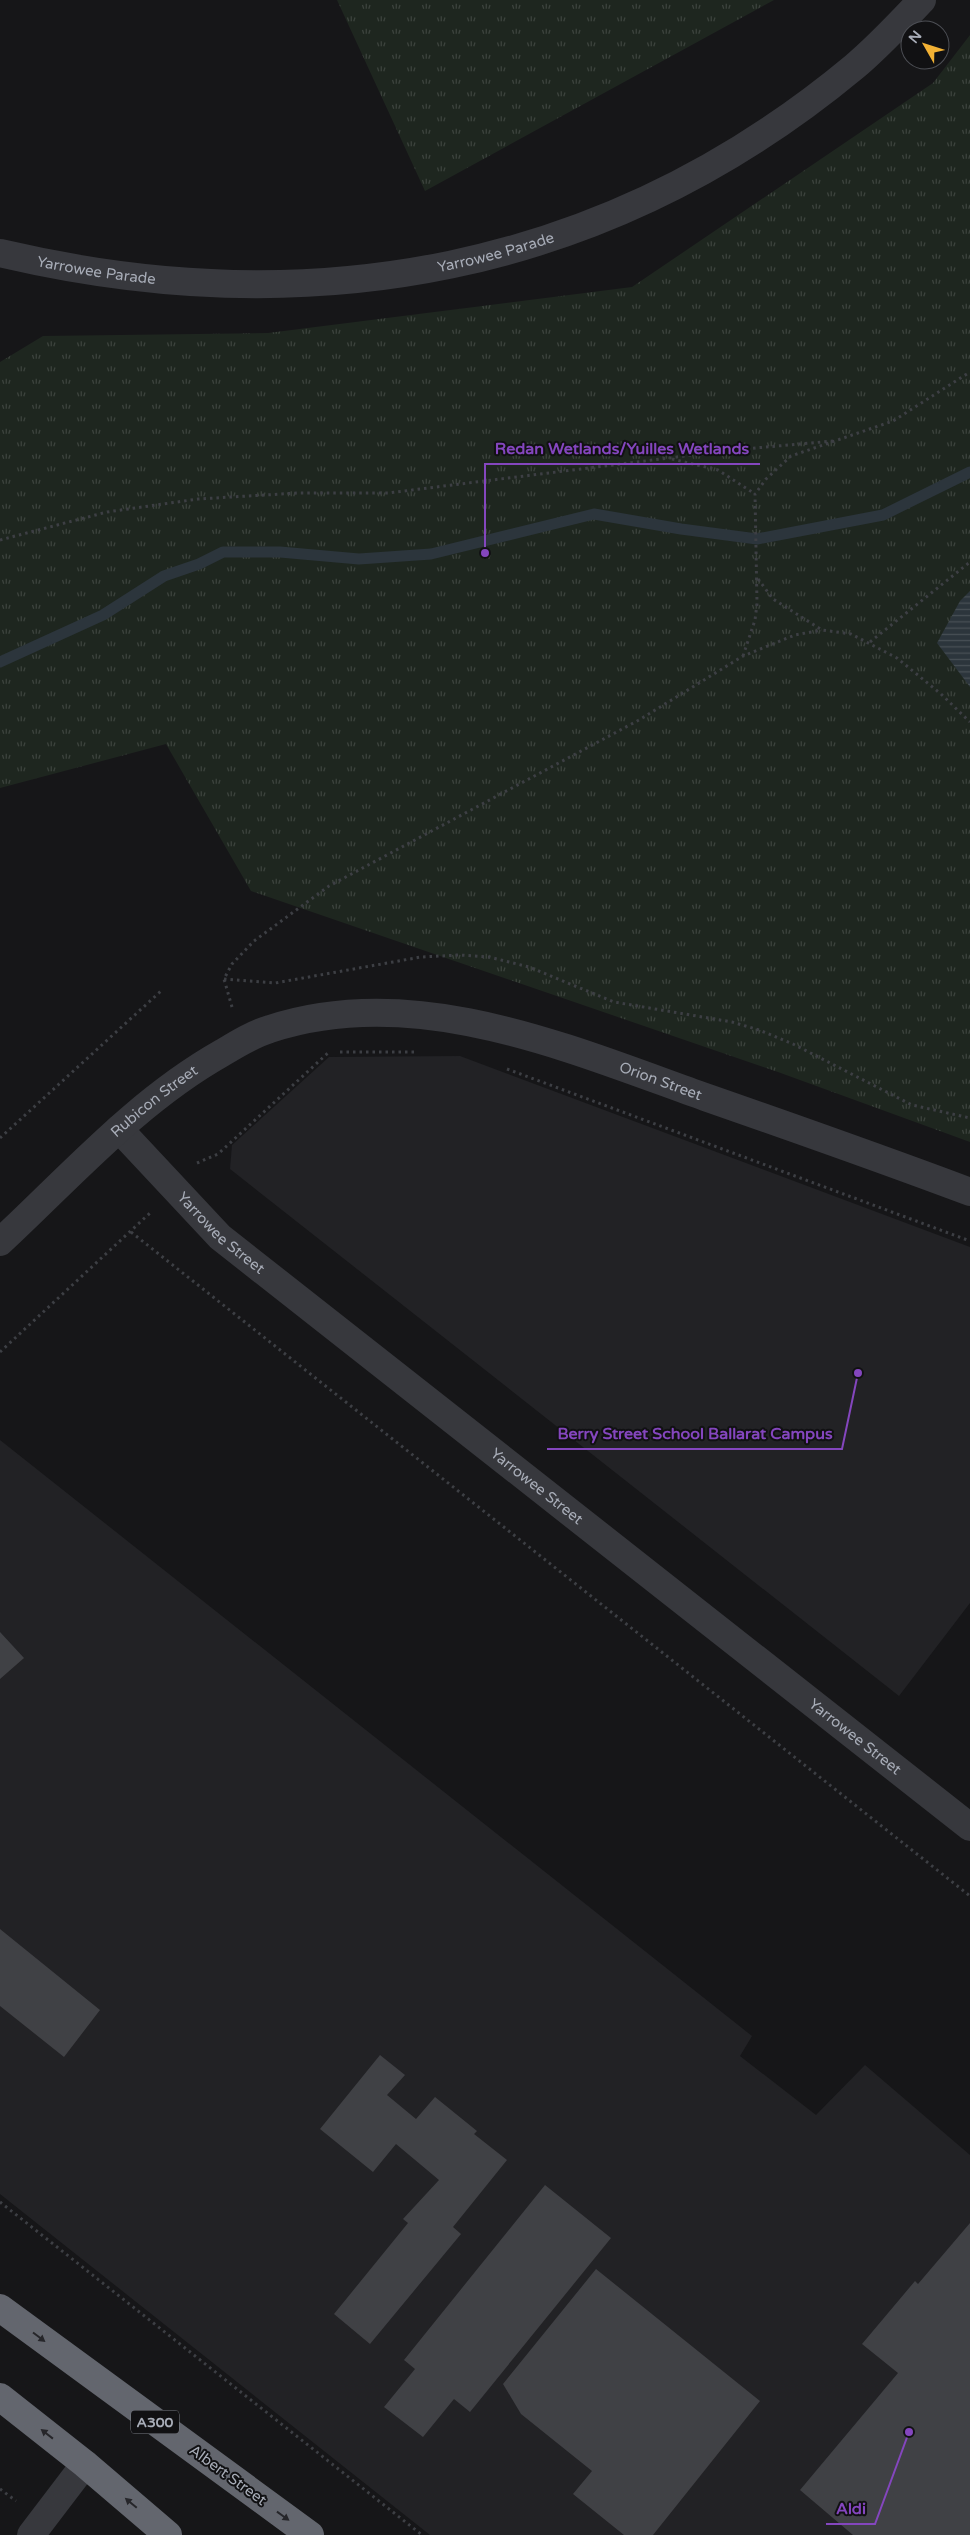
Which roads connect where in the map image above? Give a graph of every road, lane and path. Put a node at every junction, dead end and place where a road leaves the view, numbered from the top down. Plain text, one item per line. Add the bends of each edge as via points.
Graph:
1 (922, 0) edge
2 (0, 253) edge
3 (970, 372) edge
4 (833, 441) junction
5 (668, 459) junction
6 (755, 496) junction
7 (0, 540) edge
8 (970, 562) edge
9 (758, 578) junction
10 (822, 630) junction
11 (870, 642) junction
12 (742, 656) junction
13 (970, 722) edge
14 (224, 979) junction
15 (161, 991) dead end
16 (340, 1014) joint
17 (242, 1042) junction
18 (423, 1052) dead end
19 (497, 1066) dead end
20 (970, 1118) edge
21 (119, 1130) junction
22 (0, 1138) edge
23 (192, 1165) dead end
24 (970, 1192) edge
25 (154, 1209) dead end
26 (131, 1232) junction
27 (970, 1241) edge
28 (0, 1242) edge
29 (0, 1352) edge
30 (970, 1827) edge
31 (970, 1896) edge
32 (0, 2202) edge
33 (0, 2308) edge
34 (0, 2397) edge
35 (85, 2464) junction
36 (0, 2489) edge
37 (18, 2503) dead end
38 (31, 2535) edge
39 (168, 2535) edge
40 (310, 2535) edge
41 (422, 2535) edge

1 - 2 street, Yarrowee Parade via 856,66 742,149 598,222 496,255 372,278 268,285 194,282 81,271
3 - 4 path via 893,421
4 - 5 path
4 - 6 path via 791,456 766,479
5 - 6 path via 718,470
5 - 7 path via 388,493 298,493 198,500 106,512
6 - 9 path
8 - 11 path
9 - 10 path via 773,599
9 - 12 path via 755,620
10 - 11 path via 840,631
10 - 12 path via 795,635
11 - 13 path via 897,658
12 - 14 path via 639,720 329,886 254,941 232,964
14 - 17 path
14 - 20 path via 275,983 421,957 489,957 529,967 614,1002 732,1022 759,1030 912,1105
15 - 22 path
16 - 17 street, Rubicon Street via 270,1029
16 - 24 street, Orion Street via 435,1017 521,1034
17 - 21 street, Rubicon Street via 190,1071
18 - 23 path via 328,1052 218,1154
19 - 27 path
21 - 28 street, Rubicon Street
21 - 30 street, Yarrowee Street via 220,1237
25 - 26 path
26 - 29 path
26 - 31 path
32 - 41 path
33 -> 40 highway, Albert Street / A300
35 -> 34 highway
35 - 38 street
39 -> 35 highway
36 - 37 path

